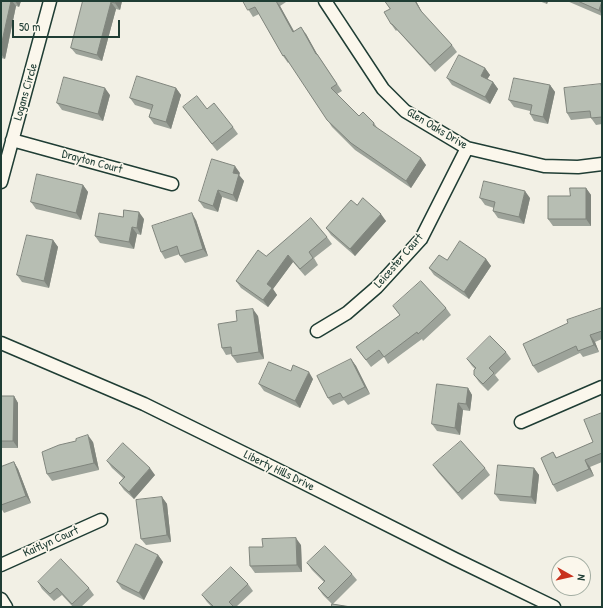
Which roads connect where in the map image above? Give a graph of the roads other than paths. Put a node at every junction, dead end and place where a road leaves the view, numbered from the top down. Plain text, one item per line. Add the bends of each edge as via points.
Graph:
1 (50, 1) edge
2 (325, 1) edge
3 (12, 140) junction
4 (467, 148) junction
5 (602, 164) edge
6 (1, 182) edge
7 (172, 184) dead end
8 (317, 331) dead end
9 (1, 343) edge
10 (602, 387) edge
11 (521, 422) dead end
12 (101, 520) dead end
13 (1, 564) edge
14 (1, 599) edge
15 (6, 607) edge
16 (554, 607) edge

1 - 3 street, Logans Circle
2 - 4 street, Glen Oaks Drive via 383,89 405,111
3 - 6 street, Logans Circle
3 - 7 street, Drayton Court
4 - 5 street, Glen Oaks Drive via 544,166 578,167
4 - 8 street, Leicester Court via 421,239 377,287 347,313
9 - 16 street, Liberty Hills Drive via 144,404
10 - 11 street
12 - 13 street, Kaitlyn Court
14 - 15 street

